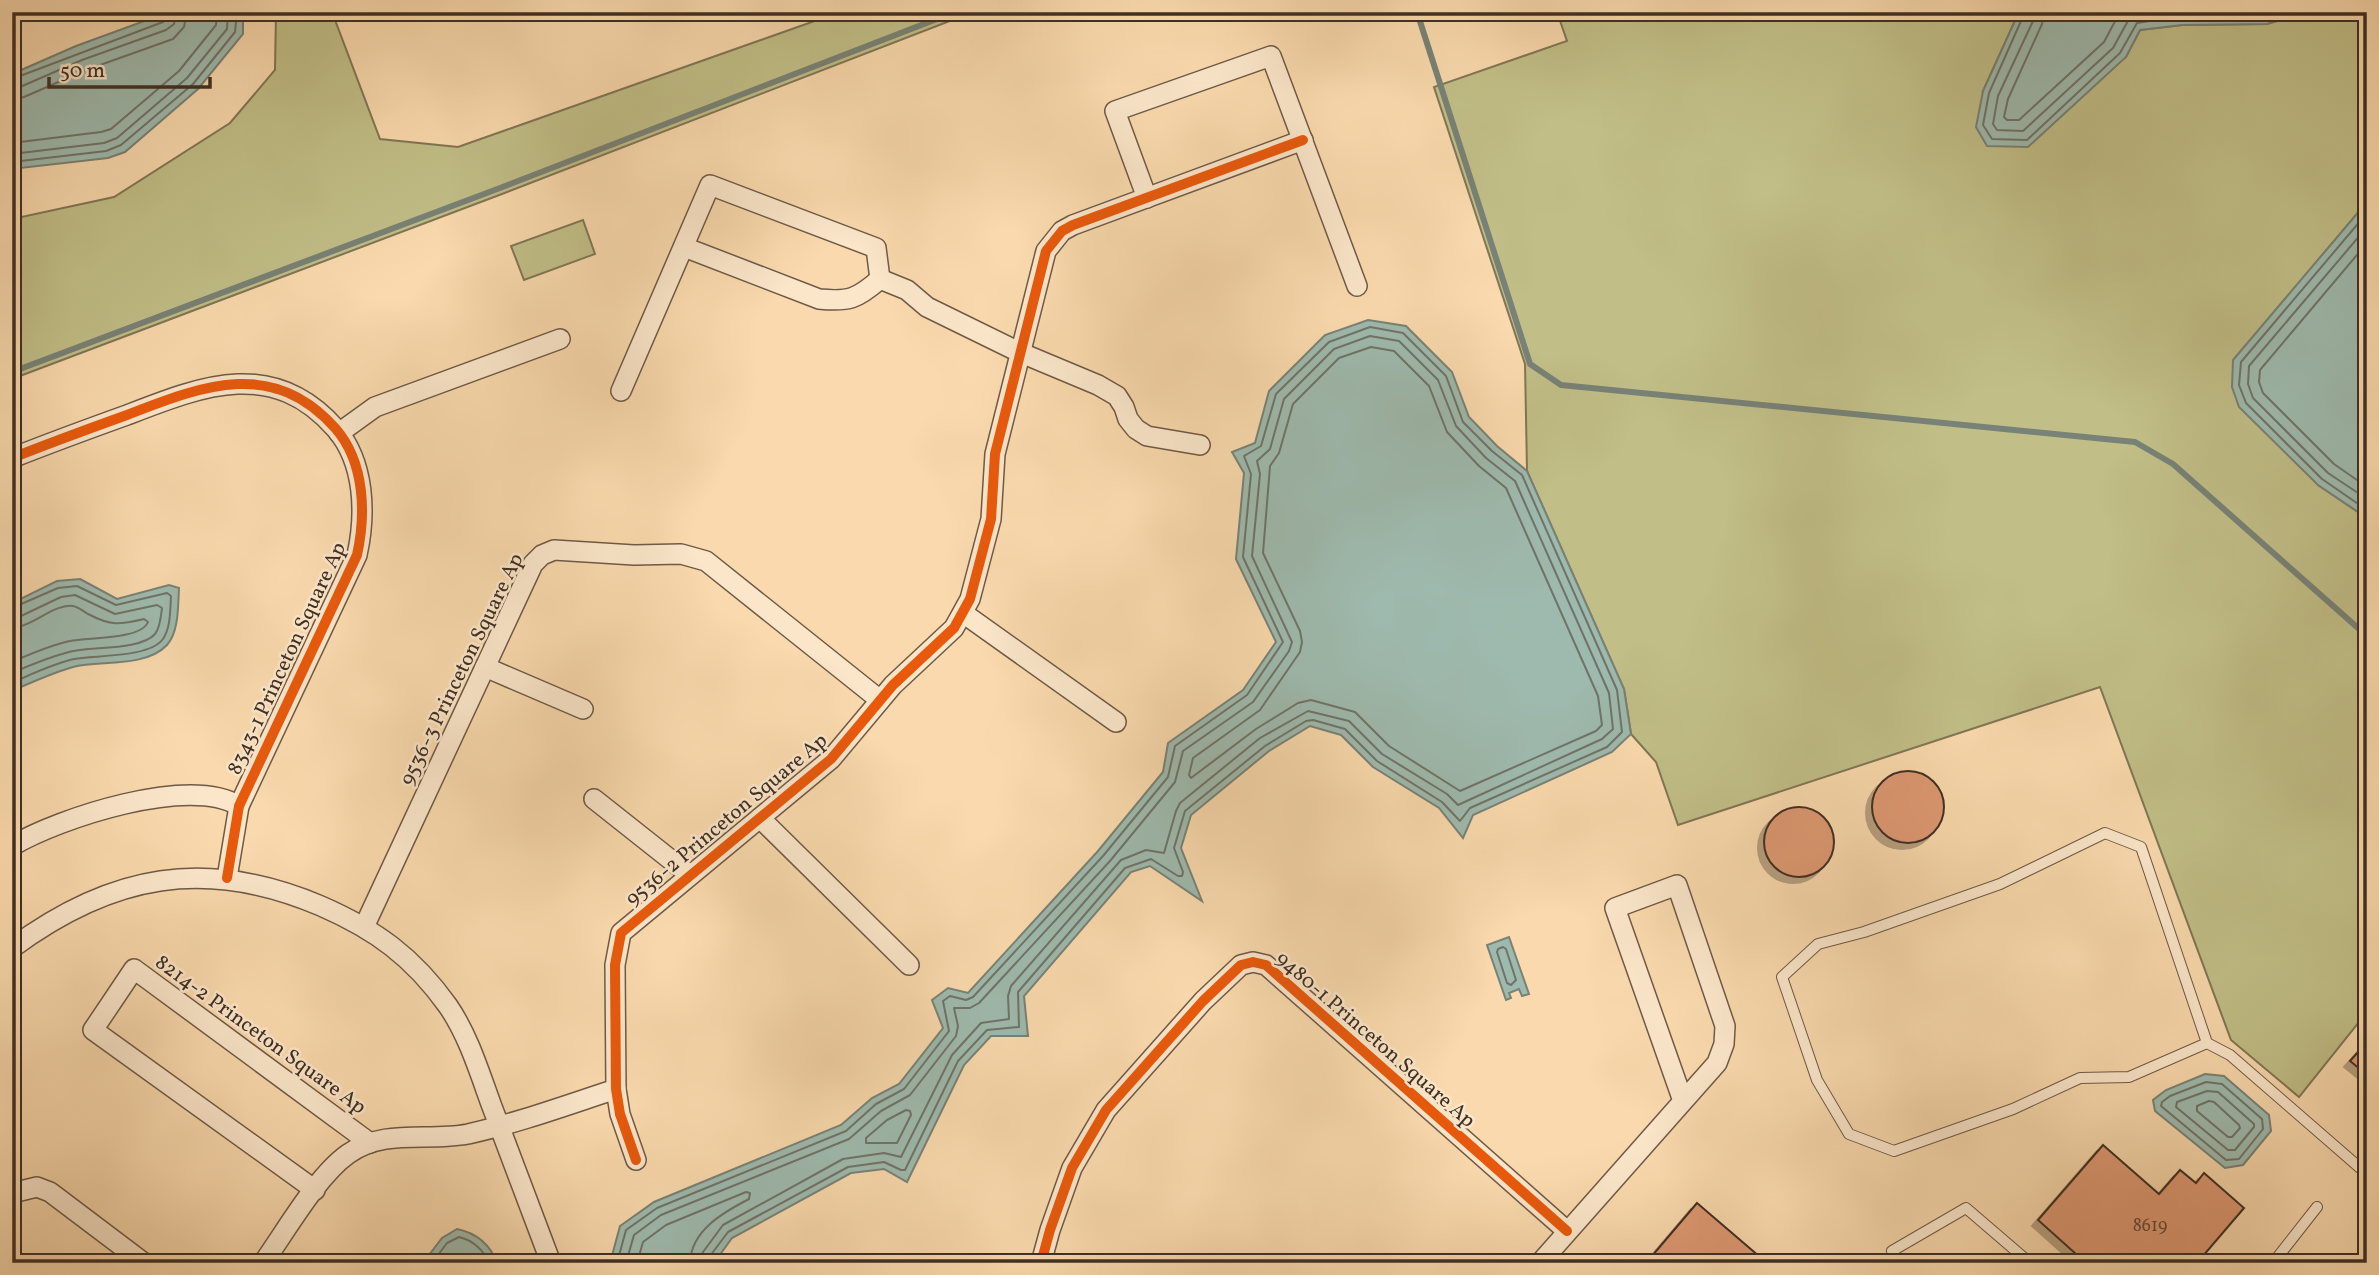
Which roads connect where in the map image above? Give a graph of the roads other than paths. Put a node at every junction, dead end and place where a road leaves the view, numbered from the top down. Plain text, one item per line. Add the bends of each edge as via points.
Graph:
1 (1303, 140) junction
2 (1147, 198) junction
3 (684, 247) junction
4 (880, 279) junction
5 (1357, 285) dead end
6 (560, 339) dead end
7 (1019, 352) junction
8 (621, 391) dead end
9 (340, 433) junction
10 (1200, 445) dead end
11 (12, 458) edge
12 (963, 612) junction
13 (485, 667) junction
14 (880, 699) junction
15 (583, 709) dead end
16 (1116, 722) dead end
17 (594, 799) dead end
18 (239, 806) junction
19 (760, 818) junction
20 (12, 846) edge
21 (690, 875) junction
22 (227, 878) junction
23 (365, 927) junction
24 (12, 948) edge
25 (909, 965) dead end
26 (2207, 1043) junction
27 (616, 1089) junction
28 (1683, 1101) junction
29 (500, 1126) junction
30 (369, 1143) junction
31 (636, 1160) dead end
32 (2367, 1174) edge
33 (315, 1189) junction
34 (12, 1193) edge
35 (2317, 1207) dead end
36 (1567, 1231) junction
37 (144, 1263) edge
38 (263, 1263) edge
39 (551, 1263) edge
40 (1041, 1263) edge
41 (1540, 1263) edge
42 (1896, 1263) edge
43 (2030, 1263) edge
44 (2273, 1263) edge

1 - 2 street, 9536-2 Princeton Square Ap
1 - 2 street via 1271,56 1115,111
1 - 5 street
2 - 7 street, 9536-2 Princeton Square Ap via 1062,231 1046,251
3 - 4 street via 819,299 861,296
3 - 4 street via 710,185 876,248
3 - 8 street
4 - 7 street
6 - 9 street via 375,407
7 - 10 street via 1117,396 1128,419 1147,436
7 - 12 street, 9536-2 Princeton Square Ap via 995,454 991,519
9 - 11 street, 8343-1 Princeton Square Ap via 325,416 284,390 223,384 156,403
9 - 18 street, 8343-1 Princeton Square Ap via 358,472 363,503 357,555
12 - 14 street, 9536-2 Princeton Square Ap via 948,635
12 - 16 street
13 - 14 street, 9536-3 Princeton Square Ap via 533,564 542,555 554,550 681,554 706,561
13 - 15 street
13 - 23 street, 9536-3 Princeton Square Ap
14 - 19 street, 9536-2 Princeton Square Ap via 831,759
17 - 21 street
18 - 20 street via 229,800 193,795 139,801 77,816
18 - 22 street, 8343-1 Princeton Square Ap
19 - 21 street, 9536-2 Princeton Square Ap
19 - 25 street
21 - 27 street, 9536-2 Princeton Square Ap via 621,933 615,965
22 - 23 street via 288,892
22 - 24 street via 176,879 129,887 68,911
23 - 29 street via 422,973 450,1009
26 - 26 lane via 2129,1077 2080,1078 2014,1109 1894,1151 1849,1134 1817,1080 1782,977 1818,944 2000,884 2105,833 2141,847
26 - 32 lane via 2230,1055
27 - 29 street
27 - 31 street, 9536-2 Princeton Square Ap
28 - 28 street via 1717,1063 1725,1026 1677,885 1615,908
28 - 36 street
29 - 30 street via 463,1135 394,1136
29 - 39 street
30 - 33 street via 349,1153
30 - 33 street, 8214-2 Princeton Square Ap via 134,969 93,1030
33 - 38 street
34 - 37 street via 37,1187 50,1192
35 - 44 lane
36 - 40 street, 9480-1 Princeton Square Ap via 1266,965 1253,962 1241,965 1203,1000 1106,1110 1072,1168
36 - 41 street
42 - 43 lane via 1892,1251 1966,1208

